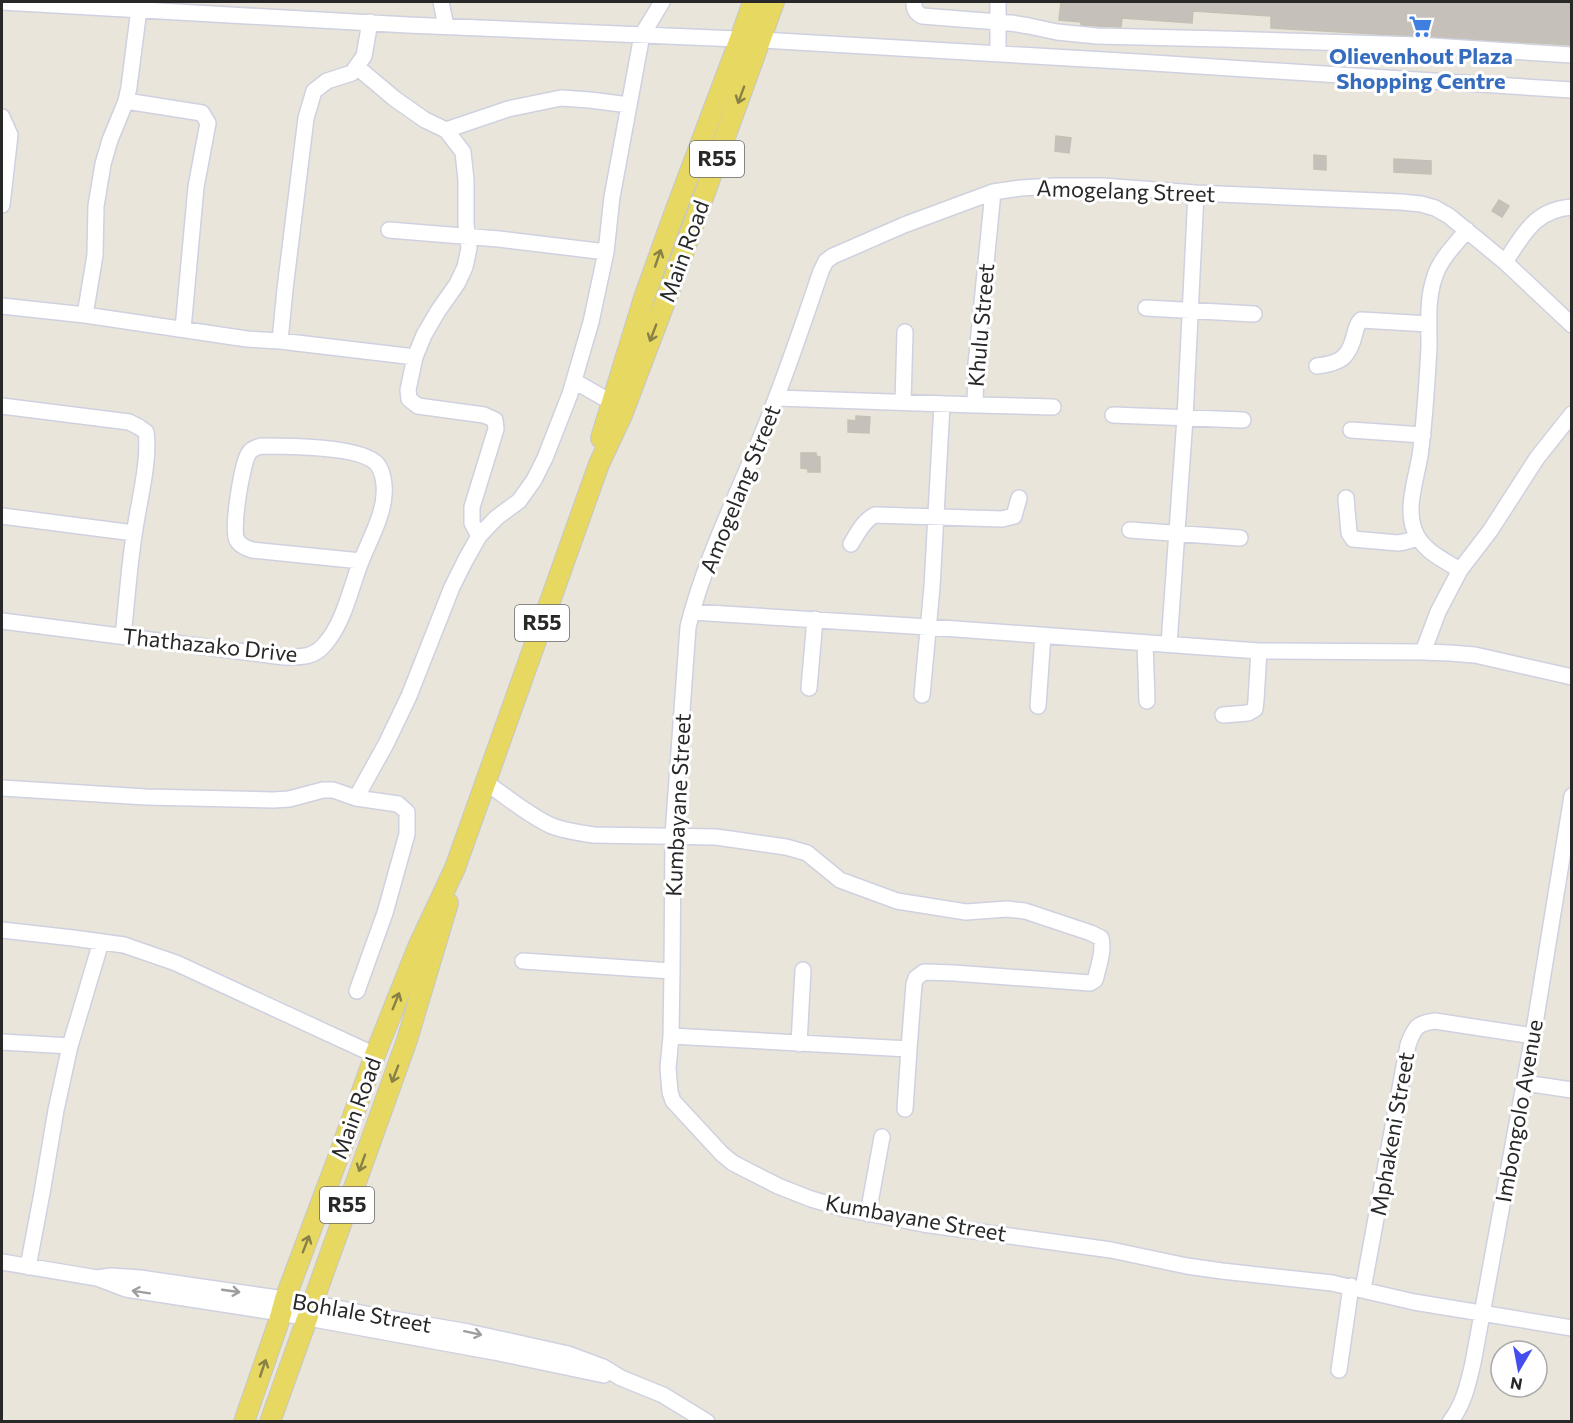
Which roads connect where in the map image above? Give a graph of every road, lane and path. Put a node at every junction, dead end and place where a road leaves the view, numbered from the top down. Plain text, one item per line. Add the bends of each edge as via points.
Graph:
1 (2, 2) edge
2 (441, 2) edge
3 (662, 2) edge
4 (753, 2) edge
5 (774, 2) edge
6 (914, 2) edge
7 (998, 2) edge
8 (150, 7) edge
9 (370, 22) junction
10 (998, 22) junction
11 (446, 26) junction
12 (642, 35) junction
13 (740, 39) junction
14 (761, 40) junction
15 (998, 54) junction
16 (1572, 56) edge
17 (357, 67) junction
18 (1572, 90) edge
19 (126, 101) junction
20 (629, 105) junction
21 (2, 117) edge
22 (446, 130) junction
23 (993, 192) junction
24 (1196, 193) junction
25 (2, 205) edge
26 (1572, 207) edge
27 (388, 230) dead end
28 (1467, 230) junction
29 (467, 236) junction
30 (606, 252) junction
31 (1505, 262) junction
32 (2, 306) edge
33 (1146, 308) dead end
34 (1191, 311) junction
35 (1254, 314) dead end
36 (85, 315) junction
37 (1429, 324) junction
38 (1572, 325) edge
39 (183, 329) junction
40 (904, 332) dead end
41 (280, 341) junction
42 (414, 357) junction
43 (1317, 366) dead end
44 (574, 381) junction
45 (777, 398) junction
46 (612, 402) junction
47 (903, 402) junction
48 (942, 405) junction
49 (975, 405) junction
50 (2, 406) edge
51 (1053, 407) dead end
52 (1572, 414) edge
53 (1113, 415) dead end
54 (1185, 418) junction
55 (1244, 420) dead end
56 (1351, 430) dead end
57 (1423, 435) junction
58 (599, 464) junction
59 (1019, 498) dead end
60 (1346, 498) dead end
61 (2, 516) edge
62 (936, 516) junction
63 (1130, 530) dead end
64 (134, 533) junction
65 (1177, 534) junction
66 (479, 536) junction
67 (1240, 538) dead end
68 (1418, 538) junction
69 (851, 544) dead end
70 (361, 561) junction
71 (1460, 570) junction
72 (692, 612) junction
73 (815, 620) junction
74 (2, 621) edge
75 (927, 627) junction
76 (1043, 635) junction
77 (123, 636) junction
78 (1145, 643) junction
79 (1169, 644) junction
80 (1259, 651) junction
81 (1423, 651) junction
82 (686, 663) joint
83 (1572, 677) edge
84 (809, 688) dead end
85 (922, 695) dead end
86 (1147, 701) dead end
87 (1038, 706) dead end
88 (1223, 715) dead end
89 (486, 782) junction
90 (2, 788) edge
91 (1572, 796) edge
92 (356, 798) junction
93 (673, 835) junction
94 (455, 868) junction
95 (2, 930) edge
96 (100, 942) junction
97 (523, 961) dead end
98 (803, 970) dead end
99 (672, 971) junction
100 (357, 991) dead end
101 (1533, 1035) junction
102 (670, 1036) junction
103 (2, 1042) edge
104 (799, 1044) junction
105 (70, 1046) junction
106 (909, 1049) junction
107 (375, 1055) junction
108 (1524, 1083) junction
109 (1572, 1090) edge
110 (905, 1109) dead end
111 (882, 1137) dead end
112 (868, 1214) junction
113 (2, 1262) edge
114 (28, 1267) junction
115 (1357, 1288) junction
116 (283, 1306) junction
117 (309, 1311) junction
118 (1482, 1314) junction
119 (1572, 1328) edge
120 (1339, 1370) dead end
121 (244, 1422) edge
122 (270, 1422) edge
123 (707, 1422) edge
124 (1450, 1422) edge

1 - 8 street
2 - 11 street
3 - 12 street
4 - 13 main road, Main Road / R55
5 - 14 main road, Main Road / R55
6 - 10 street via 922,16
7 - 10 street
8 - 9 street
8 - 19 street via 135,49
9 - 11 street
9 - 17 street via 364,56
10 - 15 street
10 - 16 street via 1097,36 1417,45
11 - 12 street
12 - 13 street
12 - 20 street
13 - 14 street
46 -> 13 main road, Main Road / R55 via 672,217
14 - 15 street
14 -> 58 main road, Main Road / R55 via 626,404
15 - 18 street
17 - 22 street via 425,120
17 - 41 street via 314,91 306,118
19 - 36 street via 103,164
19 - 39 street via 202,113 208,123 196,187
20 - 22 street via 561,98 508,109
20 - 30 street
21 - 25 street via 10,135
22 - 29 street via 463,152
23 - 24 street, Amogelang Street via 1102,186
23 - 45 street, Amogelang Street via 903,225 826,261
23 - 49 street, Khulu Street
24 - 28 street, Amogelang Street via 1420,204 1435,208
24 - 34 street
26 - 31 street via 1536,220
27 - 29 street
28 - 31 street, Amogelang Street
28 - 37 street via 1437,270
29 - 30 street
29 - 42 street via 465,267
30 - 44 street
31 - 38 street, Amogelang Street
32 - 36 street
33 - 34 street
34 - 35 street
34 - 54 street
36 - 39 street
37 - 43 street via 1361,320 1344,357
37 - 57 street
39 - 41 street
40 - 47 street
41 - 42 street
42 - 66 street via 409,399 418,405 495,420 496,429 472,507 472,523
44 - 46 street
44 - 66 street via 534,480 519,501
45 - 47 street, Khulu Street
45 - 72 street, Amogelang Street
46 - 58 main road, Main Road / R55 via 599,446
47 - 48 street, Khulu Street
48 - 49 street, Khulu Street
48 - 62 street
49 - 51 street
50 - 64 street via 129,422 146,432 148,444
52 - 71 street
53 - 54 street
54 - 55 street
54 - 65 street
56 - 57 street
57 - 68 street via 1411,514
58 - 89 main road, Main Road / R55
59 - 62 street via 1011,518
60 - 68 street via 1353,540 1404,543
61 - 64 street
62 - 69 street via 875,514
62 - 75 street
63 - 65 street
64 - 77 street
65 - 67 street
65 - 79 street
66 - 92 street via 452,588 409,696
68 - 71 street via 1429,551
70 - 70 street, Thathazako Drive via 381,513 384,482 378,465 369,458 339,450 278,446 252,449 243,466 235,521 237,541 252,550
70 - 77 street, Thathazako Drive via 335,630 325,645 304,658
71 - 81 street
72 - 73 street
72 - 82 street, Amogelang Street
73 - 75 street
73 - 84 street
74 - 77 street, Thathazako Drive
75 - 76 street
75 - 85 street
76 - 78 street
76 - 87 street
78 - 79 street
78 - 86 street
79 - 80 street
80 - 81 street
80 - 88 street via 1255,709
81 - 83 street via 1475,656
82 - 93 street, Kumbayane Street
89 - 93 street via 537,818 575,833
89 - 94 main road, Main Road / R55
90 - 92 street via 273,800 333,790
91 - 101 street, Imbongolo Avenue
92 - 100 street via 398,804 407,812 407,834
93 - 99 street, Kumbayane Street
93 - 106 street via 786,847 807,854 840,880 897,902 966,912 1025,910 1101,938 1096,977 1090,983 924,972 914,984
107 -> 94 main road, Main Road / R55 via 417,947
94 -> 117 main road, Main Road / R55 via 447,911 408,1040
95 - 96 street
96 - 105 street
96 - 107 street via 124,945 176,963
97 - 99 street
98 - 104 street
99 - 102 street, Kumbayane Street
101 - 108 street, Imbongolo Avenue
101 - 115 street, Mphakeni Street via 1435,1021 1419,1025 1414,1031
102 - 104 street
102 - 112 street, Kumbayane Street via 668,1080 673,1101 722,1154 778,1186
103 - 105 street
104 - 106 street
105 - 114 street
106 - 110 street
116 -> 107 main road, Main Road / R55
108 - 109 street
108 - 118 street, Imbongolo Avenue
111 - 112 street
112 - 115 street, Kumbayane Street via 1112,1250 1188,1266
113 - 114 street, Bohlale Street
114 - 116 street, Bohlale Street via 97,1278 140,1278
115 - 118 street, Kumbayane Street
115 - 120 street
116 - 117 street, Bohlale Street
121 -> 116 main road, Main Road / R55
117 - 122 main road, Main Road / R55
117 - 123 street, Bohlale Street via 376,1316 560,1352 663,1395
118 - 119 street, Kumbayane Street
118 - 124 street, Imbongolo Avenue via 1468,1385

